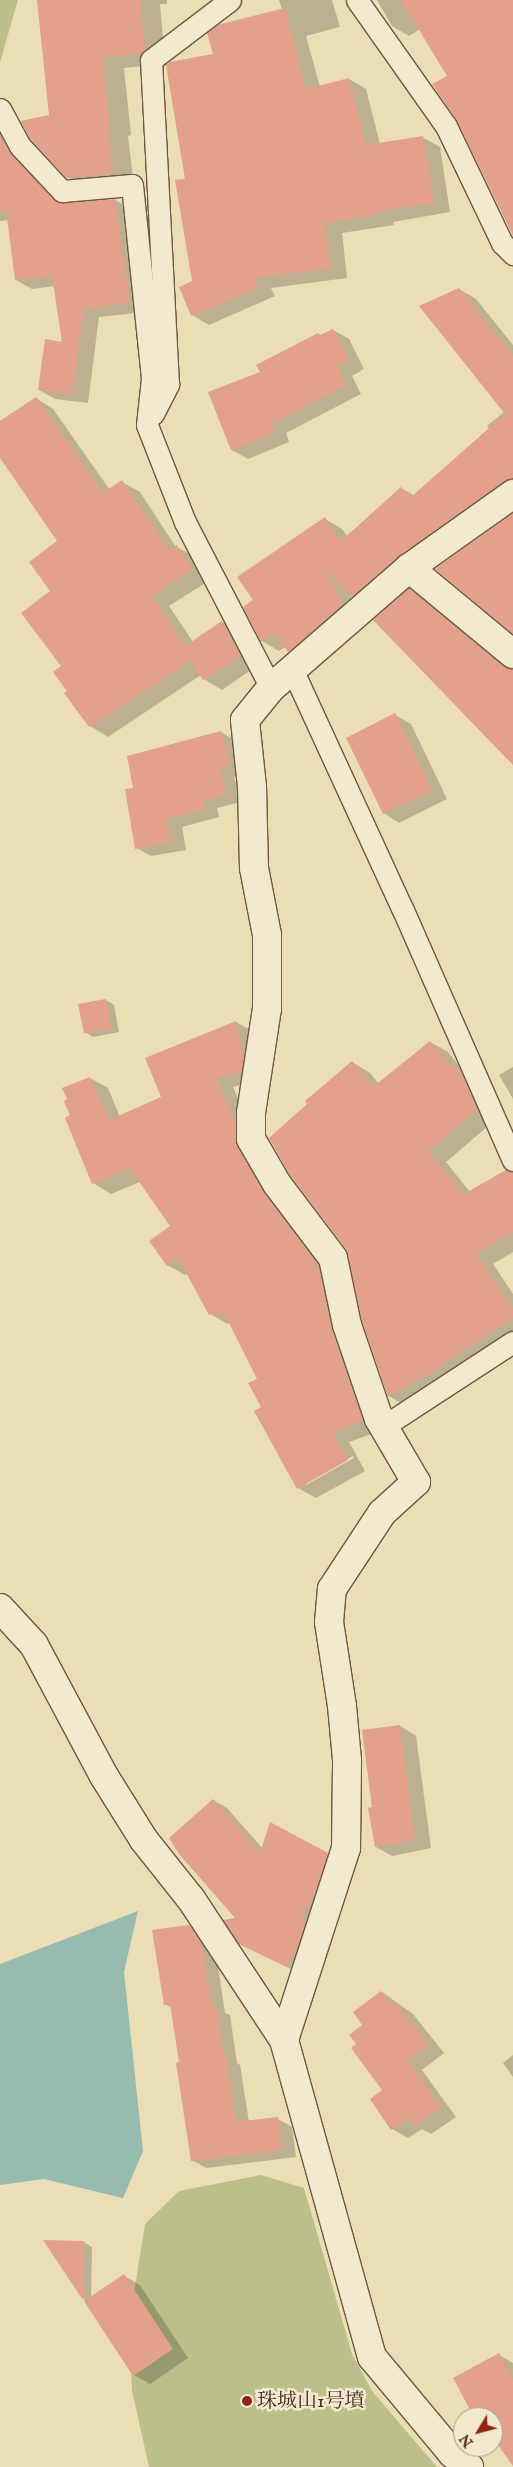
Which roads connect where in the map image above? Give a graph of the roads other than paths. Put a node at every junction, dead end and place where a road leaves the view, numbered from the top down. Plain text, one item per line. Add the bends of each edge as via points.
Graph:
1 (230, 0) edge
2 (356, 0) edge
3 (0, 109) edge
4 (513, 254) edge
5 (147, 425) junction
6 (513, 494) edge
7 (409, 568) junction
8 (513, 654) edge
9 (292, 669) junction
10 (271, 688) junction
11 (513, 1160) edge
12 (513, 1342) edge
13 (384, 1426) junction
14 (0, 1608) edge
15 (284, 2040) junction
16 (470, 2467) edge

1 - 5 lane via 151,60 168,384
2 - 4 lane via 446,126 502,244
3 - 5 lane via 20,146 62,191 132,185 152,378
5 - 10 lane via 185,522
6 - 7 street
7 - 8 street
7 - 9 street
9 - 10 street
9 - 11 lane
10 - 13 street via 245,720 252,787 254,868 267,935 267,1009 251,1113 251,1138 277,1184 333,1258 347,1325
12 - 13 lane
13 - 15 street via 416,1482 382,1513 332,1589 329,1622 347,1760 346,1848
14 - 15 street via 34,1645 104,1776 144,1840 190,1899
15 - 16 street via 372,2357 452,2453

